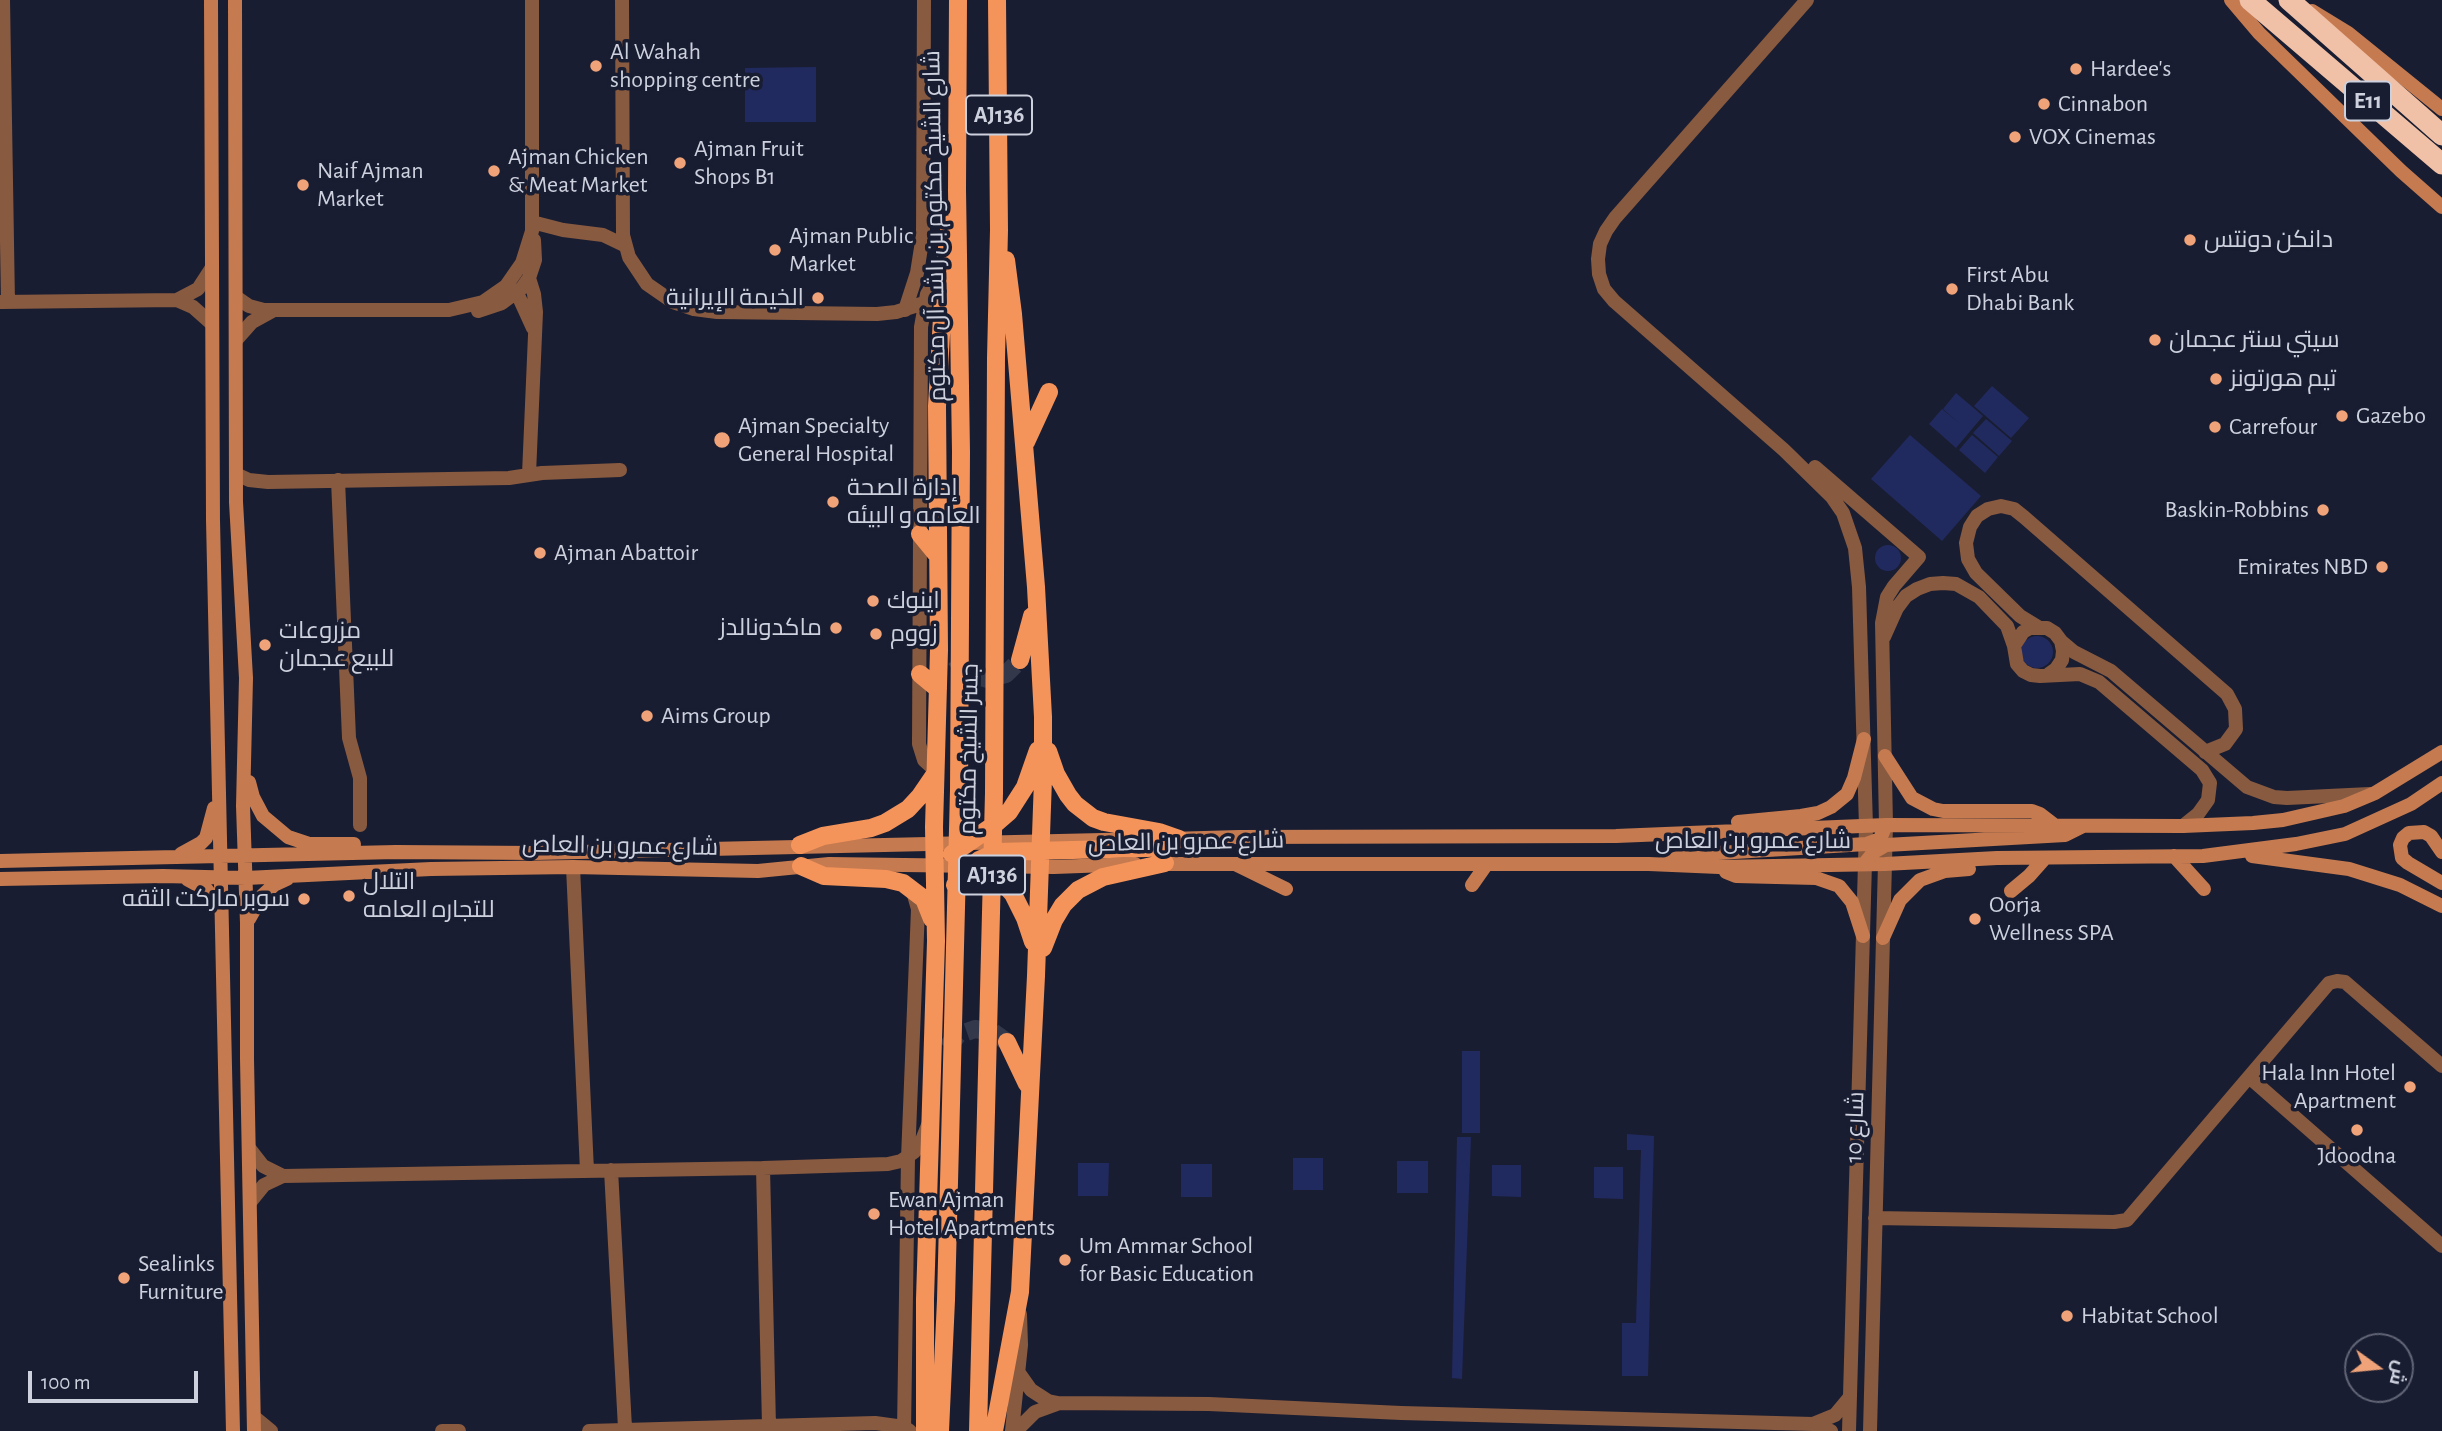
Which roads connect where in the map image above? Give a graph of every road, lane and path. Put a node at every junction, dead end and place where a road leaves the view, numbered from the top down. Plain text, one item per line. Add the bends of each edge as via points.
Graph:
1 (3, 0) edge
2 (211, 0) edge
3 (235, 0) edge
4 (532, 0) edge
5 (622, 0) edge
6 (924, 0) edge
7 (958, 0) edge
8 (1807, 0) edge
9 (2231, 0) edge
10 (2250, 0) edge
11 (998, 1) edge
12 (2292, 3) edge
13 (2442, 109) edge
14 (2442, 135) edge
15 (2442, 164) edge
16 (957, 190) junction
17 (2442, 207) edge
18 (532, 226) junction
19 (999, 230) junction
20 (626, 246) junction
21 (945, 264) junction
22 (211, 269) junction
23 (529, 278) junction
24 (511, 289) junction
25 (236, 297) junction
26 (177, 300) junction
27 (4, 302) edge
28 (924, 303) junction
29 (905, 310) junction
30 (272, 311) junction
31 (211, 323) junction
32 (534, 329) junction
33 (236, 340) junction
34 (1049, 392) dead end
35 (1025, 445) junction
36 (1784, 450) junction
37 (961, 452) joint
38 (620, 470) dead end
39 (236, 474) junction
40 (529, 474) junction
41 (338, 480) junction
42 (920, 534) junction
43 (938, 556) junction
44 (1036, 587) junction
45 (939, 610) junction
46 (2038, 627) junction
47 (2061, 641) junction
48 (1882, 642) junction
49 (2014, 646) junction
50 (955, 659) tunnel mouth
51 (1020, 660) tunnel mouth
52 (920, 674) junction
53 (2049, 674) junction
54 (938, 690) junction
55 (246, 706) junction
56 (1043, 734) junction
57 (1864, 739) junction
58 (2205, 752) junction
59 (2442, 752) edge
60 (1885, 756) junction
61 (936, 771) junction
62 (2442, 783) edge
63 (219, 786) junction
64 (2375, 793) junction
65 (2053, 824) junction
66 (360, 825) dead end
67 (1886, 825) junction
68 (2084, 825) junction
69 (2183, 826) junction
70 (1866, 827) junction
71 (1718, 831) junction
72 (1179, 839) junction
73 (973, 843) junction
74 (1866, 844) junction
75 (800, 845) junction
76 (934, 845) junction
77 (1886, 845) junction
78 (1007, 850) junction
79 (390, 852) junction
80 (2442, 852) edge
81 (2226, 854) junction
82 (245, 855) junction
83 (176, 856) junction
84 (220, 856) junction
85 (2174, 856) junction
86 (1044, 858) junction
87 (1997, 858) junction
88 (2045, 858) junction
89 (0, 861) edge
90 (1231, 862) junction
91 (1165, 863) junction
92 (1865, 863) junction
93 (980, 864) junction
94 (1885, 864) junction
95 (1486, 865) junction
96 (1661, 865) junction
97 (801, 866) junction
98 (573, 867) junction
99 (935, 867) junction
100 (1719, 867) junction
101 (294, 875) junction
102 (179, 876) junction
103 (221, 878) junction
104 (246, 878) junction
105 (0, 879) edge
106 (2442, 883) edge
107 (1472, 885) dead end
108 (911, 887) junction
109 (1286, 888) dead end
110 (2204, 888) dead end
111 (2011, 891) dead end
112 (1013, 894) junction
113 (946, 900) junction
114 (2442, 906) edge
115 (222, 914) junction
116 (247, 923) junction
117 (1863, 936) junction
118 (1883, 938) junction
119 (936, 940) junction
120 (1037, 956) junction
121 (1036, 975) junction
122 (1007, 1042) tunnel mouth
123 (946, 1048) tunnel mouth
124 (2442, 1066) edge
125 (932, 1074) junction
126 (2249, 1077) junction
127 (1030, 1091) junction
128 (930, 1117) junction
129 (249, 1149) junction
130 (908, 1158) junction
131 (888, 1164) junction
132 (763, 1168) junction
133 (587, 1171) junction
134 (611, 1171) junction
135 (283, 1176) junction
136 (908, 1180) junction
137 (251, 1201) junction
138 (1875, 1218) junction
139 (2442, 1246) edge
140 (1020, 1292) junction
141 (1019, 1373) junction
142 (905, 1397) junction
143 (1850, 1397) junction
144 (1058, 1404) junction
145 (875, 1423) junction
146 (254, 1424) edge
147 (1813, 1424) junction
148 (769, 1426) junction
149 (616, 1430) edge
150 (906, 1430) edge
151 (233, 1431) edge
152 (271, 1431) edge
153 (442, 1431) edge
154 (458, 1431) edge
155 (589, 1431) edge
156 (925, 1431) edge
157 (940, 1431) edge
158 (978, 1431) edge
159 (994, 1431) edge
160 (1014, 1431) edge
161 (1831, 1431) edge
162 (1850, 1431) edge
163 (1870, 1431) edge

1 - 27 street
2 - 22 main road
3 - 25 main road
4 - 18 street
5 - 20 street
6 - 29 street via 923,235
7 - 16 main road, شارع الشيخ مكتوم بن راشد آل مكتوم / AJ136
8 - 36 street via 1615,218 1600,244 1598,259 1604,289 1614,301
9 - 17 main road via 2259,33
10 - 15 highway, E11
11 - 19 main road, AJ136
12 - 13 main road via 2348,33
12 - 14 highway, E11
16 - 21 main road
16 - 37 main road, شارع الشيخ مكتوم بن راشد آل مكتوم / AJ136
18 - 20 street via 603,235
18 - 23 street via 536,252
18 - 24 street
19 - 35 main road via 1011,293
19 - 158 main road, جسر الشيخ مكتوم / AJ136 via 994,793
20 - 29 street via 647,284 694,309 877,314
21 - 28 street
21 - 43 main road via 937,406
22 - 26 street via 198,289
22 - 31 main road
23 - 24 street
23 - 32 street via 536,302
24 - 30 street via 502,303 478,311
24 - 32 street
25 - 30 street via 257,309
25 - 33 main road
26 - 27 street
26 - 31 street
28 - 29 street
28 - 42 street
30 - 33 street via 252,322
31 - 63 main road
32 - 40 street
33 - 39 main road
34 - 35 main road
35 - 44 main road
36 - 48 street, شارع 10 via 1804,458 1919,557 1887,597
36 - 57 street, شارع 10 via 1832,497 1850,529 1858,587
37 - 157 main road, جسر الشيخ مكتوم / AJ136 via 959,790
38 - 40 street
39 - 41 street via 260,482
39 - 55 main road
40 - 41 street
41 - 66 street via 349,738 360,778
42 - 43 main road
42 - 52 street
43 - 45 main road
44 - 51 main road
44 - 56 main road
45 - 50 main road
45 - 54 main road
46 - 47 street via 2047,628
46 - 49 street via 2023,632
46 - 58 street via 2012,609 1968,559 1970,527 1988,509 2014,509 2227,694 2235,709 2236,729 2225,744
47 - 53 street via 2062,660
47 - 58 street via 2111,671
48 - 49 street via 1906,597 1917,589 1943,583 1956,584 1979,597 2007,626
48 - 60 street, شارع 10
49 - 53 street via 2023,671
52 - 54 main road
52 - 61 street via 920,750
53 - 69 street via 2080,674 2099,682 2202,770 2210,783 2208,800
54 - 61 main road
55 - 79 main road via 250,787 270,825 309,844 359,845
55 - 82 main road
56 - 72 main road via 1061,785 1084,811 1104,822
56 - 73 main road via 1020,796 1002,819
56 - 86 main road
57 - 70 street, شارع 10
57 - 71 main road via 1847,794 1831,807 1801,816 1739,821
58 - 64 street via 2248,787 2274,797
59 - 64 main road, شارع عمرو بن العاص
60 - 65 main road via 1912,798 1933,809 2032,811
60 - 67 street, شارع 10
61 - 73 main road via 950,810
61 - 75 main road via 920,796 898,816 871,828
61 - 76 main road
62 - 81 main road, شارع عمرو بن العاص via 2369,825 2323,840
63 - 83 main road via 206,838
63 - 84 main road
64 - 69 main road, شارع عمرو بن العاص via 2344,806 2284,820
65 - 67 main road, شارع عمرو بن العاص
65 - 68 main road, شارع عمرو بن العاص
67 - 70 main road, شارع عمرو بن العاص
67 - 74 main road via 1880,839
67 - 77 street, شارع 10
68 - 69 main road, شارع عمرو بن العاص
68 - 77 main road via 2065,835
70 - 71 main road, شارع عمرو بن العاص
70 - 74 street, شارع 10
71 - 72 main road, شارع عمرو بن العاص
72 - 86 main road via 1147,849
73 - 76 main road
73 - 78 main road
73 - 86 main road, شارع عمرو بن العاص
73 - 93 main road
73 - 99 main road
74 - 92 street, شارع 10
74 - 96 main road via 1685,855
75 - 76 main road, شارع عمرو بن العاص
75 - 79 main road, شارع عمرو بن العاص
76 - 99 main road
77 - 92 main road
77 - 94 street, شارع 10
78 - 86 main road
78 - 93 main road
79 - 82 main road, شارع عمرو بن العاص
80 - 106 main road via 2424,832 2409,834 2400,845 2402,858
81 - 85 main road, شارع عمرو بن العاص
81 - 114 main road via 2348,869 2400,885
82 - 84 main road, شارع عمرو بن العاص
82 - 104 main road
83 - 84 main road, شارع عمرو بن العاص
83 - 89 main road, شارع عمرو بن العاص
84 - 103 main road
85 - 88 main road, شارع عمرو بن العاص
85 - 110 main road
86 - 91 main road, شارع عمرو بن العاص
86 - 93 main road, شارع عمرو بن العاص
86 - 120 main road
87 - 88 main road, شارع عمرو بن العاص
87 - 94 main road, شارع عمرو بن العاص
87 - 118 main road via 1984,867 1945,871 1920,880 1900,900
88 - 111 main road
90 - 91 main road, شارع عمرو بن العاص
90 - 95 main road, شارع عمرو بن العاص
90 - 109 main road
91 - 121 main road via 1103,877 1071,897 1054,920
92 - 94 main road, شارع عمرو بن العاص
92 - 100 main road, شارع عمرو بن العاص
92 - 117 street, شارع 10
93 - 99 main road, شارع عمرو بن العاص
93 - 112 main road
93 - 113 main road via 958,880
94 - 118 street, شارع 10
95 - 96 main road, شارع عمرو بن العاص
95 - 107 main road
96 - 100 main road, شارع عمرو بن العاص
97 - 98 main road, شارع عمرو بن العاص via 733,871
97 - 99 main road, شارع عمرو بن العاص
97 - 108 main road via 824,876 895,880
98 - 101 main road, شارع عمرو بن العاص
98 - 133 street
99 - 119 main road
100 - 117 main road via 1736,876 1816,878 1839,886 1852,902
101 - 104 main road, شارع عمرو بن العاص
101 - 116 main road via 269,889
102 - 103 main road, شارع عمرو بن العاص
102 - 105 main road, شارع عمرو بن العاص
102 - 115 main road via 207,890
103 - 104 main road, شارع عمرو بن العاص
103 - 115 main road
104 - 116 main road
108 - 119 main road via 928,906
108 - 130 street via 918,909
112 - 113 main road via 994,882 973,881
112 - 120 main road
113 - 119 main road
115 - 151 main road
116 - 129 main road
117 - 143 street, شارع 10
118 - 138 street, شارع 10
119 - 125 main road
120 - 121 main road
121 - 127 main road
122 - 127 main road
123 - 125 main road
124 - 126 street via 2352,987 2337,981 2323,988
125 - 128 main road
126 - 138 street via 2127,1220
126 - 139 street
127 - 140 main road
128 - 130 street via 920,1145
128 - 156 main road
129 - 135 street via 263,1166
129 - 137 main road
130 - 131 street
130 - 136 street
131 - 132 street
131 - 136 street
132 - 134 street
132 - 148 street
133 - 134 street
133 - 135 street
134 - 149 street
135 - 137 street via 264,1185
136 - 142 street
137 - 146 main road
138 - 163 street, شارع 10
140 - 141 street
140 - 159 main road
141 - 144 street via 1031,1390
141 - 160 street
142 - 145 street via 897,1412
142 - 150 street
143 - 147 street via 1835,1415
143 - 162 street, شارع 10
144 - 147 street via 1209,1404
144 - 160 street via 1035,1412
145 - 148 street
145 - 150 street
146 - 152 street
147 - 161 street
148 - 149 street
149 - 155 street
153 - 154 street

